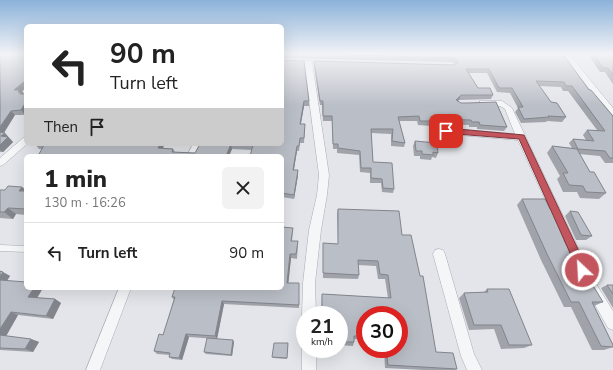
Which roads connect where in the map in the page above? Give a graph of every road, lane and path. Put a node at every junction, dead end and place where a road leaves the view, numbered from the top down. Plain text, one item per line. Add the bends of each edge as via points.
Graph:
1 (309, 71) edge
2 (579, 71) edge
3 (473, 103) edge
4 (613, 113) edge
5 (446, 131) dead end
6 (521, 137) junction
7 (24, 142) edge
8 (0, 163) edge
9 (0, 248) edge
10 (24, 249) edge
11 (439, 254) dead end
12 (124, 290) edge
13 (309, 306) edge
14 (613, 324) edge
15 (309, 358) edge
16 (93, 370) edge
17 (309, 370) edge
18 (475, 370) edge

1 - 13 street via 324,175 315,230
2 - 4 street
3 - 6 street via 502,104 508,108
5 - 6 street
6 - 14 street via 589,283
7 - 8 street
9 - 10 lane
11 - 18 street via 468,356
12 - 16 street
15 - 17 street

